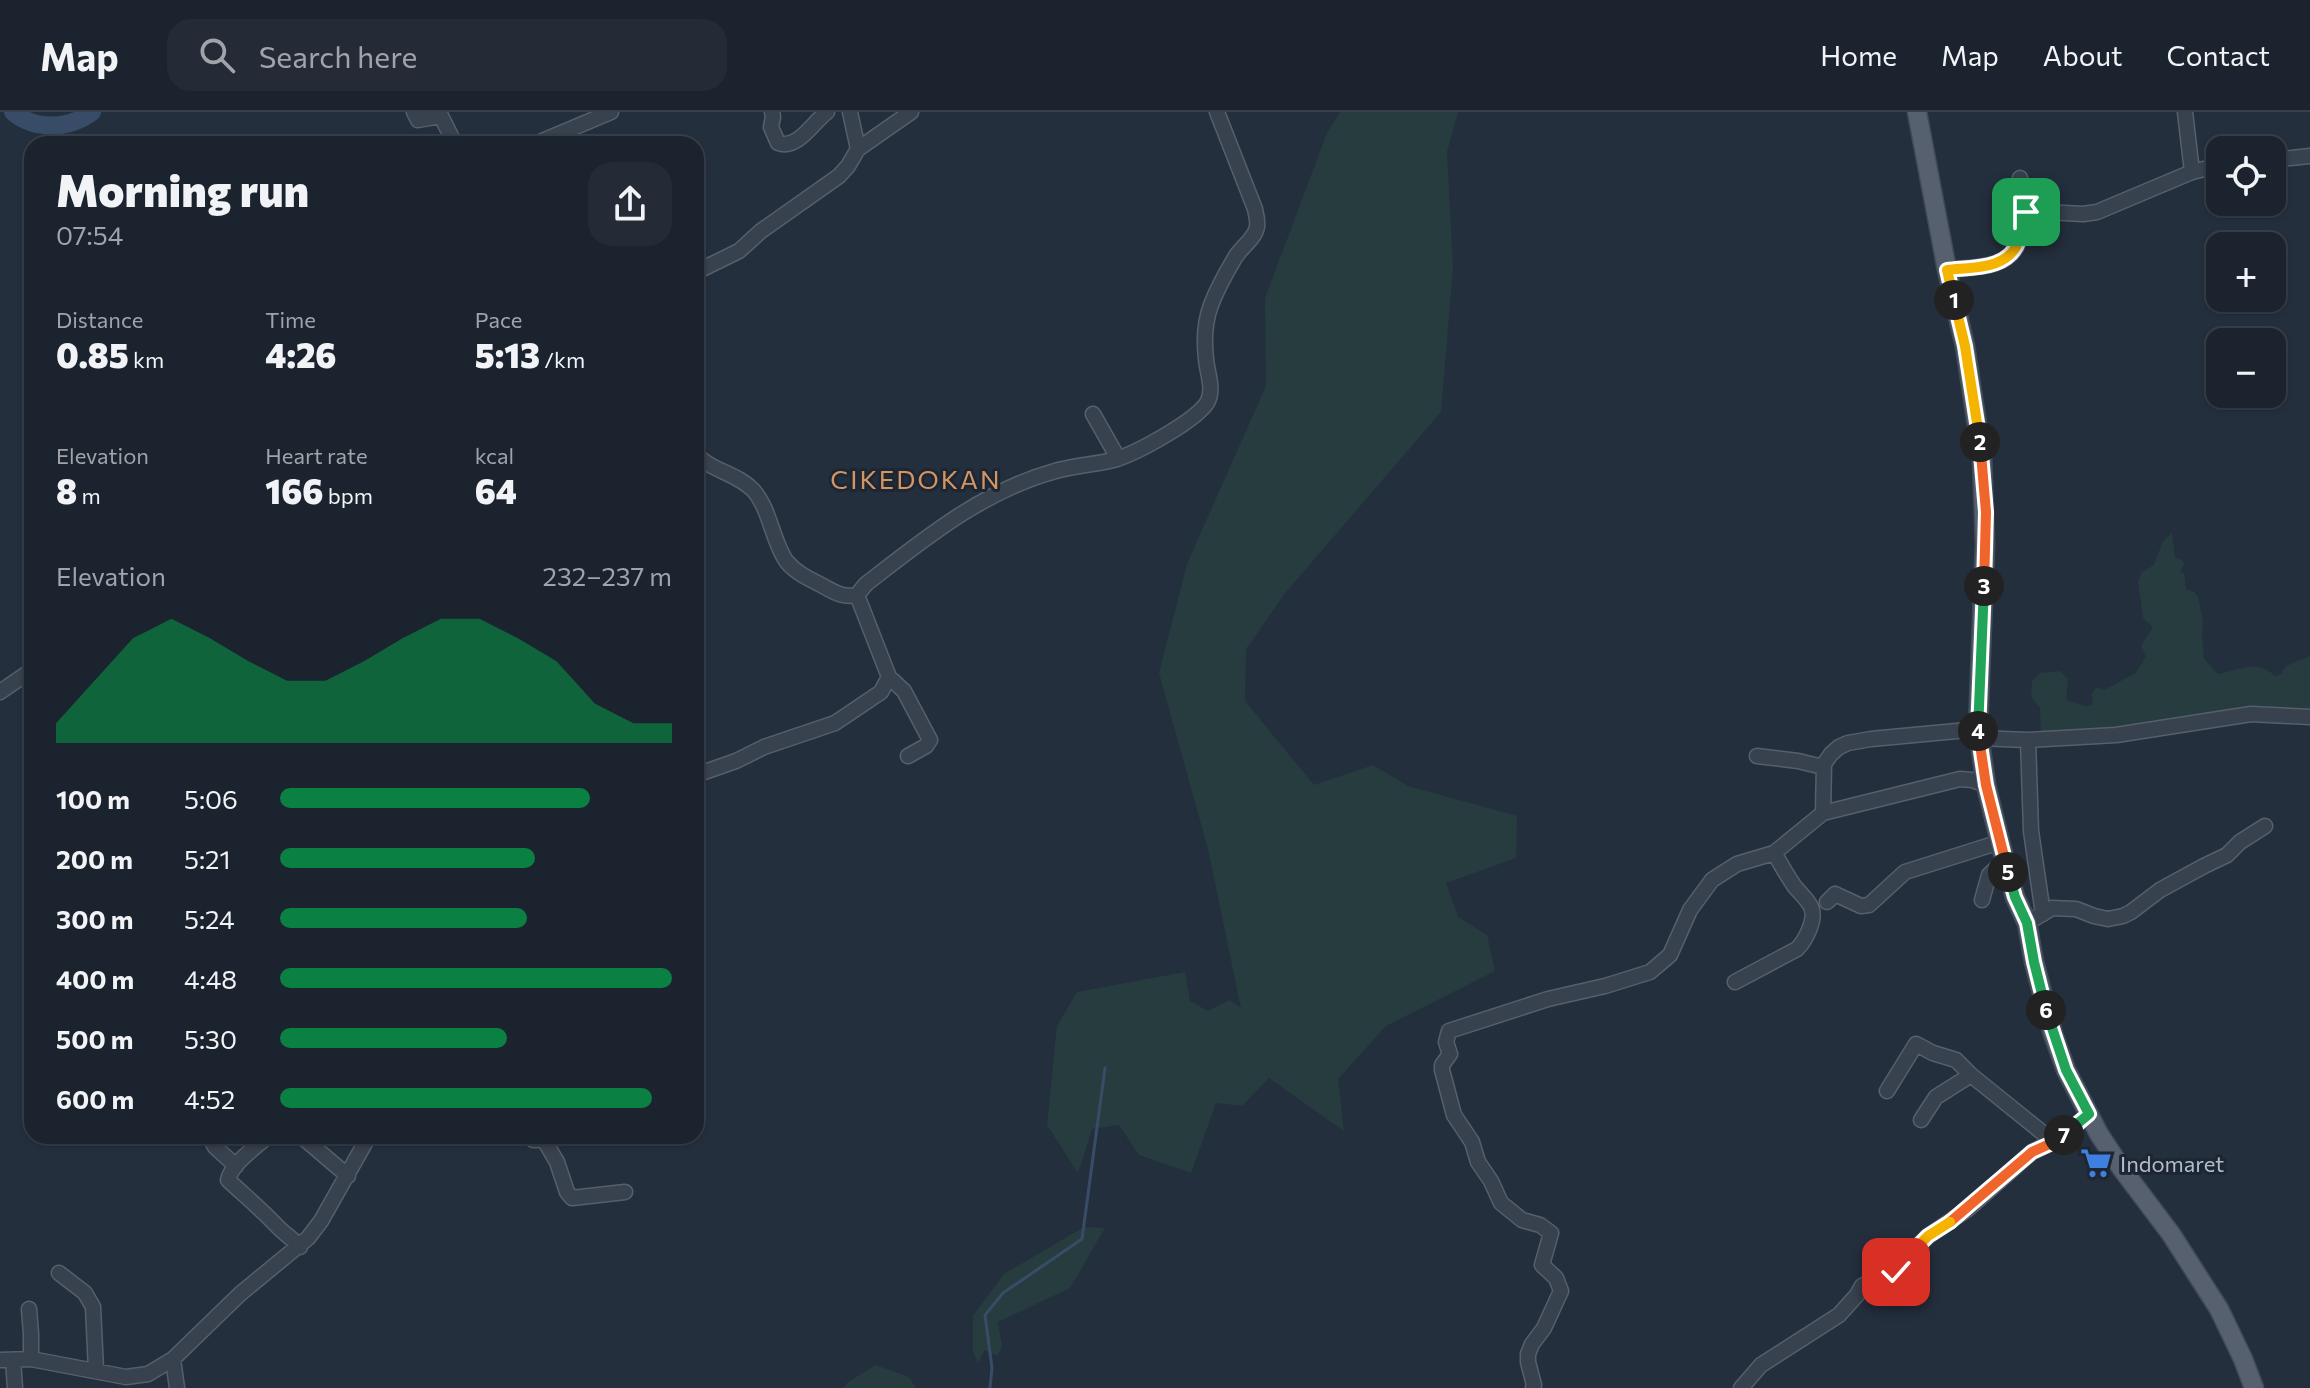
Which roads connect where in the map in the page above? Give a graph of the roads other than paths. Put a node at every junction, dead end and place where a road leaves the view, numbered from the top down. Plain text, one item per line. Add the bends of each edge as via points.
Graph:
1 (414, 112) edge
2 (611, 112) edge
3 (772, 112) edge
4 (827, 112) edge
5 (850, 112) edge
6 (911, 112) edge
7 (1217, 112) edge
8 (1917, 112) edge
9 (2185, 112) edge
10 (451, 136) edge
11 (554, 136) edge
12 (858, 149) junction
13 (2310, 156) edge
14 (2286, 159) edge
15 (2206, 168) edge
16 (2192, 172) junction
17 (2020, 178) dead end
18 (2023, 215) junction
19 (704, 268) edge
20 (1949, 275) junction
21 (1093, 414) dead end
22 (1118, 458) junction
23 (704, 462) edge
24 (857, 595) junction
25 (24, 676) edge
26 (889, 677) junction
27 (0, 692) edge
28 (2310, 717) edge
29 (1978, 733) junction
30 (2028, 740) junction
31 (908, 756) dead end
32 (1757, 756) dead end
33 (1823, 767) junction
34 (704, 772) edge
35 (1986, 785) junction
36 (1823, 813) junction
37 (2265, 826) dead end
38 (2002, 851) junction
39 (1774, 853) junction
40 (1982, 900) dead end
41 (1827, 902) dead end
42 (2035, 918) junction
43 (1735, 982) dead end
44 (1971, 1075) junction
45 (1887, 1091) dead end
46 (2089, 1114) junction
47 (1921, 1120) dead end
48 (2054, 1142) junction
49 (213, 1144) edge
50 (259, 1144) edge
51 (310, 1144) edge
52 (365, 1144) edge
53 (546, 1144) edge
54 (236, 1166) junction
55 (348, 1176) junction
56 (625, 1192) dead end
57 (300, 1247) junction
58 (59, 1273) dead end
59 (29, 1309) dead end
60 (31, 1359) junction
61 (173, 1359) junction
62 (7, 1360) edge
63 (96, 1370) junction
64 (15, 1388) edge
65 (177, 1388) edge
66 (1533, 1388) edge
67 (1741, 1388) edge
68 (2254, 1388) edge

1 - 10 street via 418,120 441,116
2 - 11 street
3 - 4 street via 778,143 787,145
5 - 12 street
6 - 12 street
7 - 22 street via 1257,224 1211,305 1205,352 1210,395 1194,416
8 - 20 main road
9 - 16 street
12 - 19 street via 845,169 813,195 739,251
13 - 14 street
15 - 16 street
16 - 18 street via 2097,212 2033,210
17 - 18 street
18 - 20 street via 2017,244 2006,259
20 - 29 main road via 1973,393 1985,489
21 - 22 street
22 - 24 street via 1050,472 996,493 942,527
23 - 24 street via 753,490 792,567 837,594
24 - 26 street
25 - 27 street
26 - 31 street via 907,694 930,740
26 - 34 street via 881,692 835,723
28 - 30 street via 2251,714 2116,735
29 - 30 street
29 - 33 street via 1848,743
29 - 35 main road
30 - 42 street
32 - 33 street
33 - 36 street
35 - 36 street via 1960,779
35 - 38 main road
36 - 39 street
37 - 42 street via 2227,855 2123,916 2108,919 2059,908
38 - 40 street
38 - 41 street via 1905,872 1866,906 1838,894
38 - 42 main road via 2015,897
39 - 43 street via 1811,907 1808,931 1797,949
39 - 66 street via 1737,864 1712,880 1690,910 1670,955 1650,972 1449,1031 1450,1054 1442,1070 1454,1115 1505,1207 1551,1233 1542,1265 1558,1281 1561,1293 1530,1348
42 - 46 main road via 2034,962 2053,1034
44 - 45 street via 1956,1060 1916,1044
44 - 47 street via 1936,1097
44 - 48 street
46 - 48 street
46 - 68 main road via 2219,1309
48 - 67 street via 2032,1152 1968,1209 1928,1236 1910,1264 1862,1286 1839,1315 1761,1365
49 - 54 street
50 - 54 street
51 - 55 street
52 - 55 street
53 - 56 street via 572,1198
54 - 57 street via 228,1180
55 - 57 street
57 - 61 street via 240,1294
58 - 63 street via 85,1293 93,1307
59 - 60 street
60 - 62 street
60 - 63 street
61 - 63 street via 137,1377
61 - 65 street
62 - 64 street

